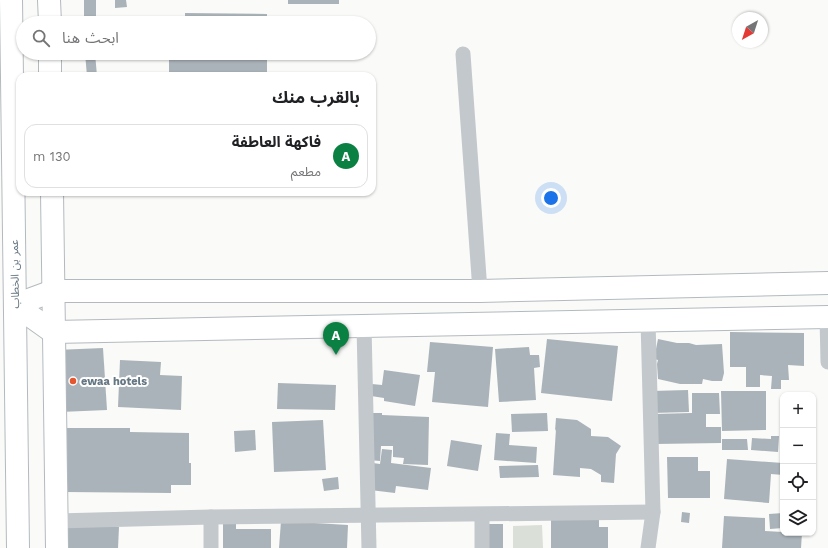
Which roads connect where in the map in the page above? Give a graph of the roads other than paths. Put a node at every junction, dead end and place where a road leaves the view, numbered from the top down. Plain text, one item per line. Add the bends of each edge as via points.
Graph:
1 (11, 0) edge
2 (50, 0) edge
3 (50, 16) edge
4 (6, 34) edge
5 (463, 54) dead end
6 (50, 60) edge
7 (6, 71) edge
8 (50, 72) edge
9 (52, 196) edge
10 (828, 283) edge
11 (53, 291) junction
12 (480, 291) junction
13 (15, 305) junction
14 (828, 317) edge
15 (648, 320) junction
16 (364, 326) junction
17 (53, 332) junction
18 (828, 362) edge
19 (653, 512) junction
20 (482, 515) junction
21 (368, 516) junction
22 (211, 518) junction
23 (56, 521) junction
24 (18, 548) edge
25 (56, 548) edge
26 (211, 548) edge
27 (369, 548) edge
28 (482, 548) edge
29 (648, 548) edge

1 - 4 street, عمر بن الخطاب
2 - 3 street
4 - 7 street, عمر بن الخطاب
5 - 12 street
6 - 8 street
7 - 13 street, عمر بن الخطاب
9 - 11 street
10 - 12 street
11 - 12 street
11 - 13 street
11 - 17 street
13 - 17 street
13 - 24 street, عمر بن الخطاب
14 - 15 street
14 - 18 street
15 - 16 street
15 - 19 street
16 - 17 street
16 - 21 street
17 - 23 street
19 - 20 street
19 - 29 street
20 - 21 street
20 - 28 street
21 - 22 street
21 - 27 street
22 - 23 street
22 - 26 street
23 - 25 street

